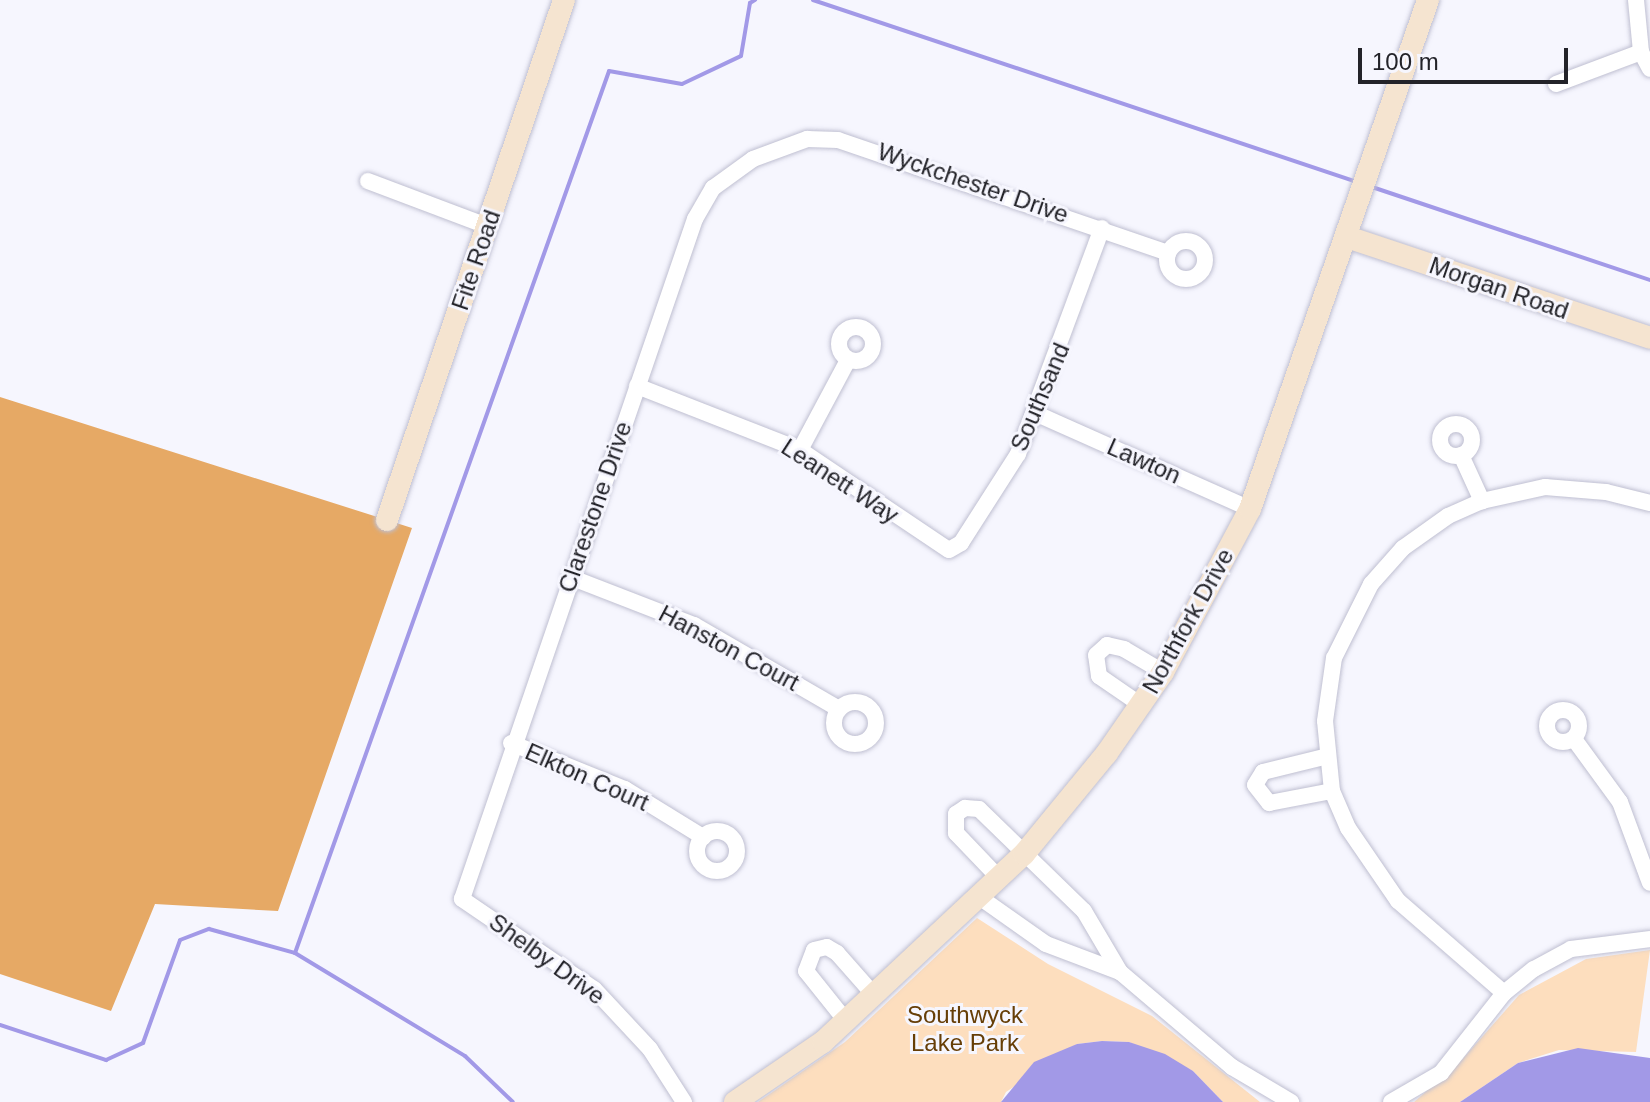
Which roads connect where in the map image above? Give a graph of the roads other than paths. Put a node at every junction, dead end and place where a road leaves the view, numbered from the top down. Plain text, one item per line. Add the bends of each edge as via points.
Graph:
1 (564, 0) edge
2 (1428, 0) edge
3 (1636, 0) edge
4 (1641, 52) junction
5 (1650, 69) edge
6 (1556, 84) dead end
7 (774, 148) joint
8 (368, 181) dead end
9 (487, 226) junction
10 (1102, 228) junction
11 (1347, 237) junction
12 (1168, 253) dead end
13 (1650, 338) edge
14 (848, 360) dead end
15 (637, 386) junction
16 (1037, 414) junction
17 (800, 450) junction
18 (1461, 455) dead end
19 (1482, 501) junction
20 (1650, 503) edge
21 (1250, 509) junction
22 (387, 520) dead end
23 (949, 550) joint
24 (570, 577) junction
25 (1163, 672) junction
26 (1141, 705) junction
27 (839, 709) dead end
28 (1574, 739) dead end
29 (511, 743) junction
30 (1328, 756) junction
31 (1332, 791) junction
32 (703, 837) dead end
33 (1024, 854) junction
34 (998, 877) junction
35 (1650, 883) edge
36 (978, 896) junction
37 (462, 899) joint
38 (1650, 939) edge
39 (1120, 972) junction
40 (1504, 993) junction
41 (874, 995) junction
42 (846, 1021) junction
43 (684, 1102) edge
44 (735, 1102) edge
45 (1291, 1102) edge
46 (1391, 1102) edge

1 - 9 street, Fite Road
2 - 11 street, Northfork Drive
3 - 4 street
4 - 5 street
4 - 6 street
7 - 10 street, Wyckchester Drive via 807,139 838,140
7 - 15 street, Clarestone Drive via 713,188 695,219
8 - 9 street
9 - 22 street, Fite Road
10 - 12 street, Wyckchester Drive
10 - 16 street, Southsand
11 - 13 street, Morgan Road
11 - 21 street, Northfork Drive
14 - 17 street
15 - 17 street, Leanett Way
15 - 24 street, Clarestone Drive
16 - 21 street, Lawton
16 - 23 street, Southsand via 961,543
17 - 23 street, Leanett Way
18 - 19 street
19 - 20 street via 1545,487 1606,492
19 - 30 street via 1427,529 1387,565 1359,601 1329,679
21 - 25 street, Northfork Drive
24 - 27 street, Hanston Court via 694,625
24 - 29 street, Clarestone Drive
25 - 26 street, Northfork Drive
25 - 26 street via 1124,649 1107,645 1096,655 1099,676
26 - 33 street, Northfork Drive
28 - 35 street via 1620,802
29 - 32 street, Elkton Court via 625,789
29 - 37 street, Clarestone Drive
30 - 31 street
30 - 31 street via 1263,772 1255,785 1269,803
31 - 40 street via 1357,844 1398,901
33 - 34 street, Northfork Drive
33 - 34 street via 979,809 971,806 956,814 956,833
33 - 39 street via 1084,911
34 - 36 street, Northfork Drive
36 - 39 street via 1046,944
36 - 41 street, Northfork Drive
37 - 43 street, Shelby Drive via 594,989 650,1049
38 - 40 street via 1571,949
39 - 45 street via 1232,1067
40 - 46 street via 1441,1073
41 - 42 street, Northfork Drive
41 - 42 street via 837,953 827,947 814,950 806,971
42 - 44 street, Northfork Drive

